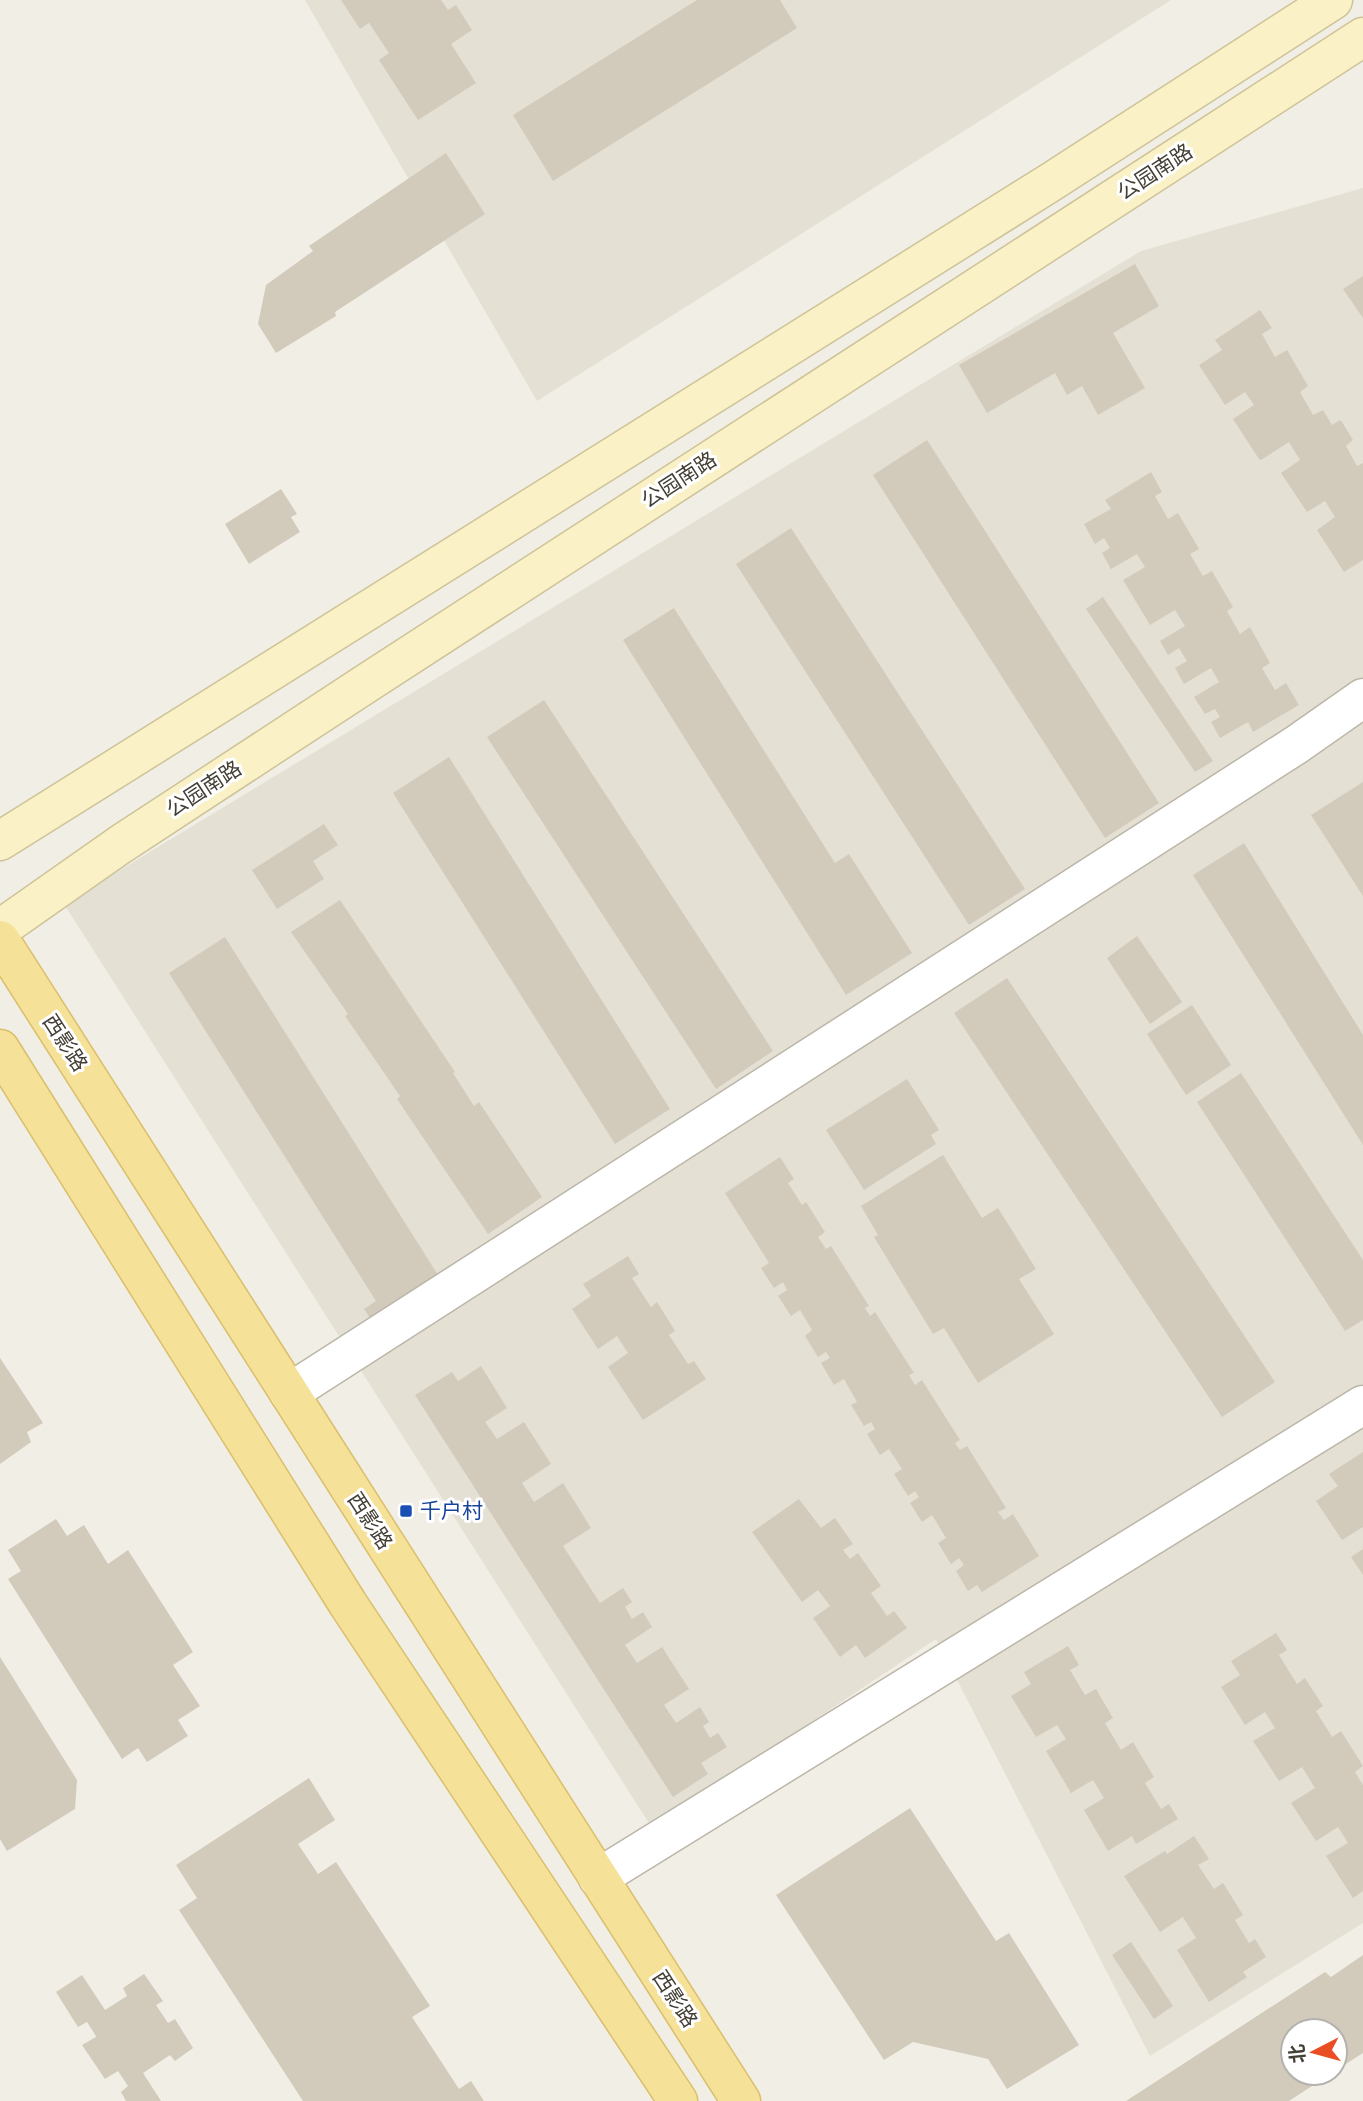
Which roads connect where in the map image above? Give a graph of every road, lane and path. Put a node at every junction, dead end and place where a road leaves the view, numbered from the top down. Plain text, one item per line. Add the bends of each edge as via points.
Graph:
1 (1333, 0) edge
2 (1363, 37) edge
3 (1363, 698) edge
4 (0, 841) edge
5 (0, 929) edge
6 (0, 940) edge
7 (0, 1049) edge
8 (289, 1393) junction
9 (1363, 1405) edge
10 (598, 1878) junction
11 (678, 2101) edge
12 (741, 2101) edge

1 - 4 main road via 968,235
2 - 5 main road, 公园南路 via 359,688
3 - 8 street
6 - 8 main road, 西影路
7 - 11 main road via 348,1604
8 - 10 main road, 西影路
9 - 10 street
10 - 12 main road, 西影路

